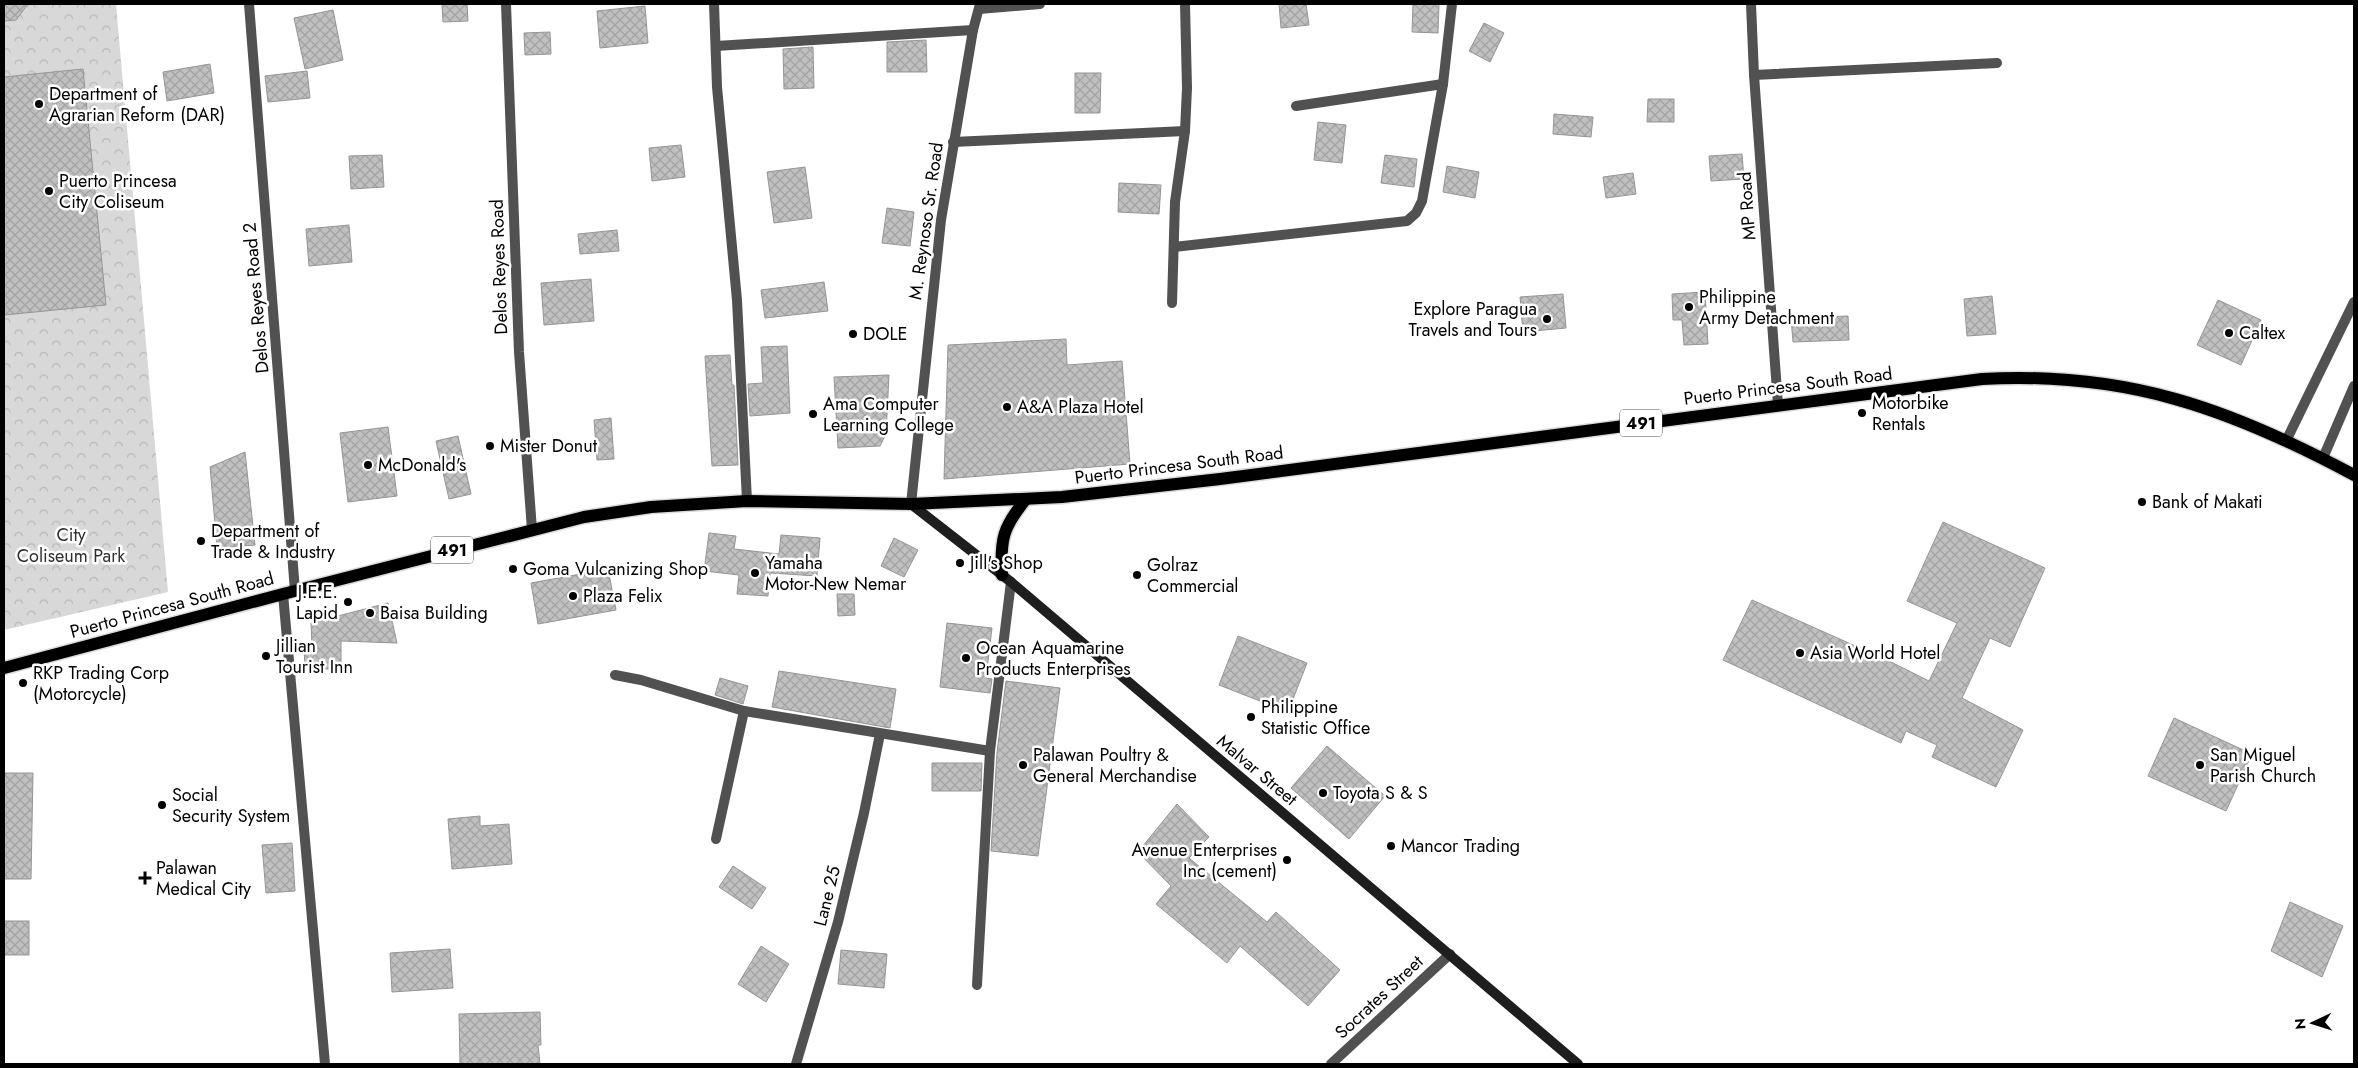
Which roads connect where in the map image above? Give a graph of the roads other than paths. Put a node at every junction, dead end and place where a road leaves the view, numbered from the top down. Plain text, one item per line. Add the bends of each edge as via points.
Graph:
1 (249, 4) edge
2 (506, 4) edge
3 (714, 4) edge
4 (1040, 4) edge
5 (1185, 4) edge
6 (1452, 4) edge
7 (1751, 4) edge
8 (979, 7) edge
9 (973, 30) junction
10 (716, 46) junction
11 (1997, 64) dead end
12 (1754, 75) junction
13 (1443, 84) junction
14 (1296, 106) dead end
15 (1185, 131) junction
16 (953, 142) junction
17 (1174, 247) junction
18 (2354, 302) edge
19 (1172, 303) dead end
20 (2354, 386) edge
21 (1778, 405) junction
22 (2286, 441) junction
23 (2323, 458) junction
24 (2354, 475) edge
25 (1026, 499) junction
26 (747, 501) junction
27 (911, 504) junction
28 (532, 530) junction
29 (1006, 578) junction
30 (295, 591) junction
31 (282, 594) junction
32 (4, 668) edge
33 (614, 675) dead end
34 (744, 711) junction
35 (880, 734) junction
36 (990, 751) junction
37 (716, 839) dead end
38 (1450, 954) junction
39 (977, 985) dead end
40 (325, 1064) edge
41 (796, 1064) edge
42 (1331, 1064) edge
43 (1578, 1064) edge

1 - 30 street, Delos Reyes Road 2
2 - 28 street, Delos Reyes Road via 519,352
3 - 10 street
4 - 8 street
5 - 15 street
6 - 13 street
7 - 12 street, MP Road
8 - 9 street, M. Reynoso Sr. Road
9 - 10 street
9 - 16 street, M. Reynoso Sr. Road
10 - 26 street via 737,300
11 - 12 street
12 - 21 street, MP Road
13 - 14 street
13 - 17 street via 1422,201 1412,218
15 - 16 street
15 - 17 street via 1177,174
16 - 27 street, M. Reynoso Sr. Road via 941,220
17 - 19 street
18 - 22 street
20 - 23 street
21 - 22 main road, Puerto Princesa South Road / 491 via 1982,379 2041,377 2083,380 2165,395 2203,406
21 - 25 main road, Puerto Princesa South Road / 491 via 1210,480
22 - 23 main road, Puerto Princesa South Road / 491
23 - 24 main road, Puerto Princesa South Road / 491
25 - 27 main road, Puerto Princesa South Road / 491
25 - 29 main road via 1014,514 1001,544
26 - 27 main road, Puerto Princesa South Road / 491
26 - 28 main road, Puerto Princesa South Road / 491 via 651,507 584,517
27 - 29 main road, Malvar Street
28 - 30 main road, Puerto Princesa South Road / 491
29 - 36 street
29 - 38 main road, Malvar Street
30 - 31 main road, Puerto Princesa South Road / 491
31 - 32 main road, Puerto Princesa South Road / 491
31 - 40 street
33 - 34 street
34 - 35 street
34 - 37 street
35 - 36 street
35 - 41 street, Lane 25 via 838,922
36 - 39 street
38 - 42 street, Socrates Street
38 - 43 main road, Malvar Street

